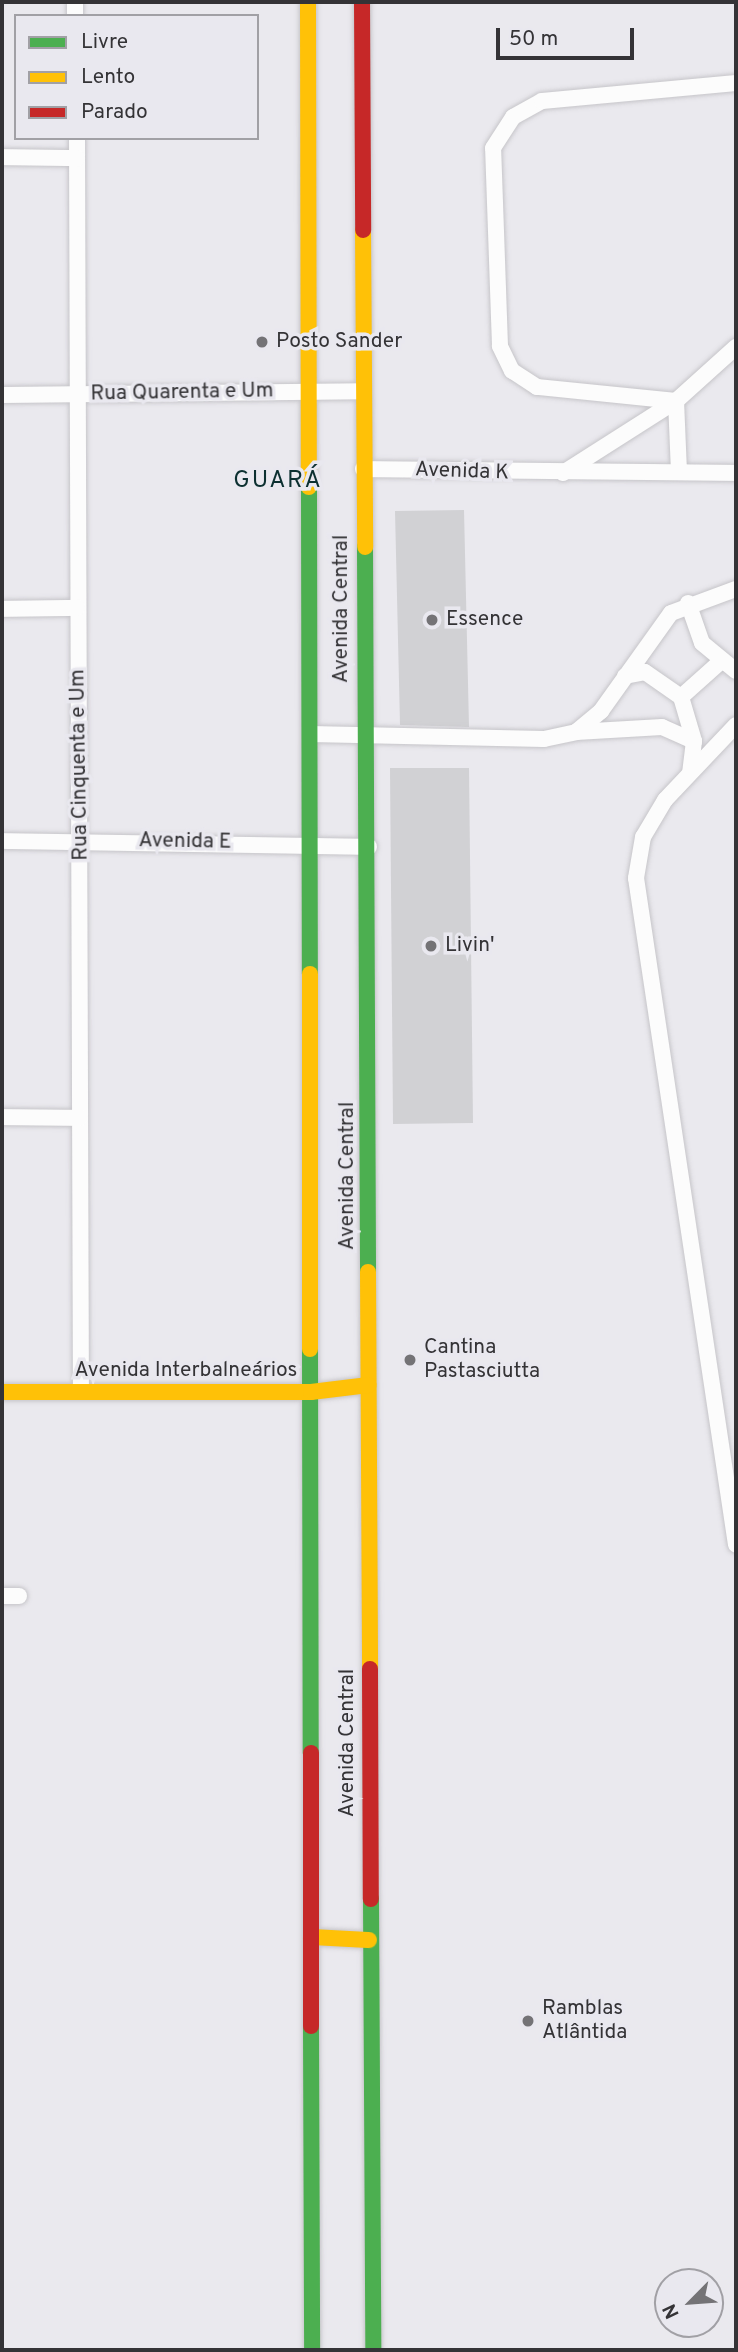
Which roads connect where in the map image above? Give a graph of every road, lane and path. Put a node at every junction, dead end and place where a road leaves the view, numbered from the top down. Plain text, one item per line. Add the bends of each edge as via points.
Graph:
1 (308, 2) edge
2 (362, 2) edge
3 (736, 83) edge
4 (77, 140) edge
5 (2, 157) edge
6 (77, 158) junction
7 (736, 347) edge
8 (309, 391) junction
9 (363, 391) junction
10 (76, 394) junction
11 (2, 395) edge
12 (676, 401) junction
13 (363, 469) junction
14 (679, 472) junction
15 (736, 473) edge
16 (561, 475) junction
17 (736, 589) edge
18 (688, 603) junction
19 (77, 608) junction
20 (2, 609) edge
21 (719, 663) junction
22 (736, 671) edge
23 (625, 677) junction
24 (681, 696) junction
25 (736, 725) edge
26 (576, 732) junction
27 (310, 734) junction
28 (364, 739) junction
29 (694, 741) junction
30 (690, 772) junction
31 (2, 841) edge
32 (82, 841) junction
33 (310, 844) junction
34 (369, 847) junction
35 (2, 1117) edge
36 (80, 1118) junction
37 (369, 1385) junction
38 (2, 1392) edge
39 (81, 1392) junction
40 (311, 1392) junction
41 (736, 1545) edge
42 (2, 1596) edge
43 (19, 1596) dead end
44 (311, 1937) junction
45 (369, 1940) junction
46 (312, 2350) edge
47 (373, 2350) edge

1 - 8 main road, Avenida Central
2 - 9 main road, Avenida Central
3 - 12 street via 542,101 513,117 493,148 500,346 512,371 537,387
4 - 6 street, Rua Cinquenta e Um
5 - 6 street
6 - 10 street, Rua Cinquenta e Um
7 - 12 street
8 - 9 street, Rua Quarenta e Um
8 - 10 street, Rua Quarenta e Um
8 - 27 main road, Avenida Central
9 - 13 main road, Avenida Central
10 - 11 street, Rua Quarenta e Um
10 - 19 street, Rua Cinquenta e Um
12 - 14 street
12 - 16 street
13 - 16 street, Avenida K
13 - 28 main road, Avenida Central
14 - 15 street, Avenida K
14 - 16 street, Avenida K
17 - 18 street
18 - 21 street via 702,643
18 - 23 street via 671,614
19 - 20 street
19 - 32 street, Rua Cinquenta e Um
21 - 22 street
21 - 24 street
23 - 24 street via 645,672
23 - 26 street
24 - 29 street
25 - 30 street
26 - 28 street via 544,739
26 - 29 street via 662,727
27 - 28 street
27 - 33 main road, Avenida Central
28 - 34 main road, Avenida Central
29 - 30 street
30 - 41 street via 643,837 636,878
31 - 32 street, Avenida E
32 - 33 street, Avenida E
32 - 36 street, Rua Cinquenta e Um
33 - 34 street, Avenida E
33 - 40 main road, Avenida Central
34 - 37 main road, Avenida Central
35 - 36 street
36 - 39 street, Rua Cinquenta e Um
37 - 40 main road, Avenida Interbalneários
37 - 45 main road, Avenida Central
38 - 39 main road, Avenida Interbalneários
39 - 40 main road, Avenida Interbalneários
40 - 44 main road, Avenida Central
42 - 43 street
44 - 45 main road
44 - 46 main road, Avenida Central
45 - 47 main road, Avenida Central

